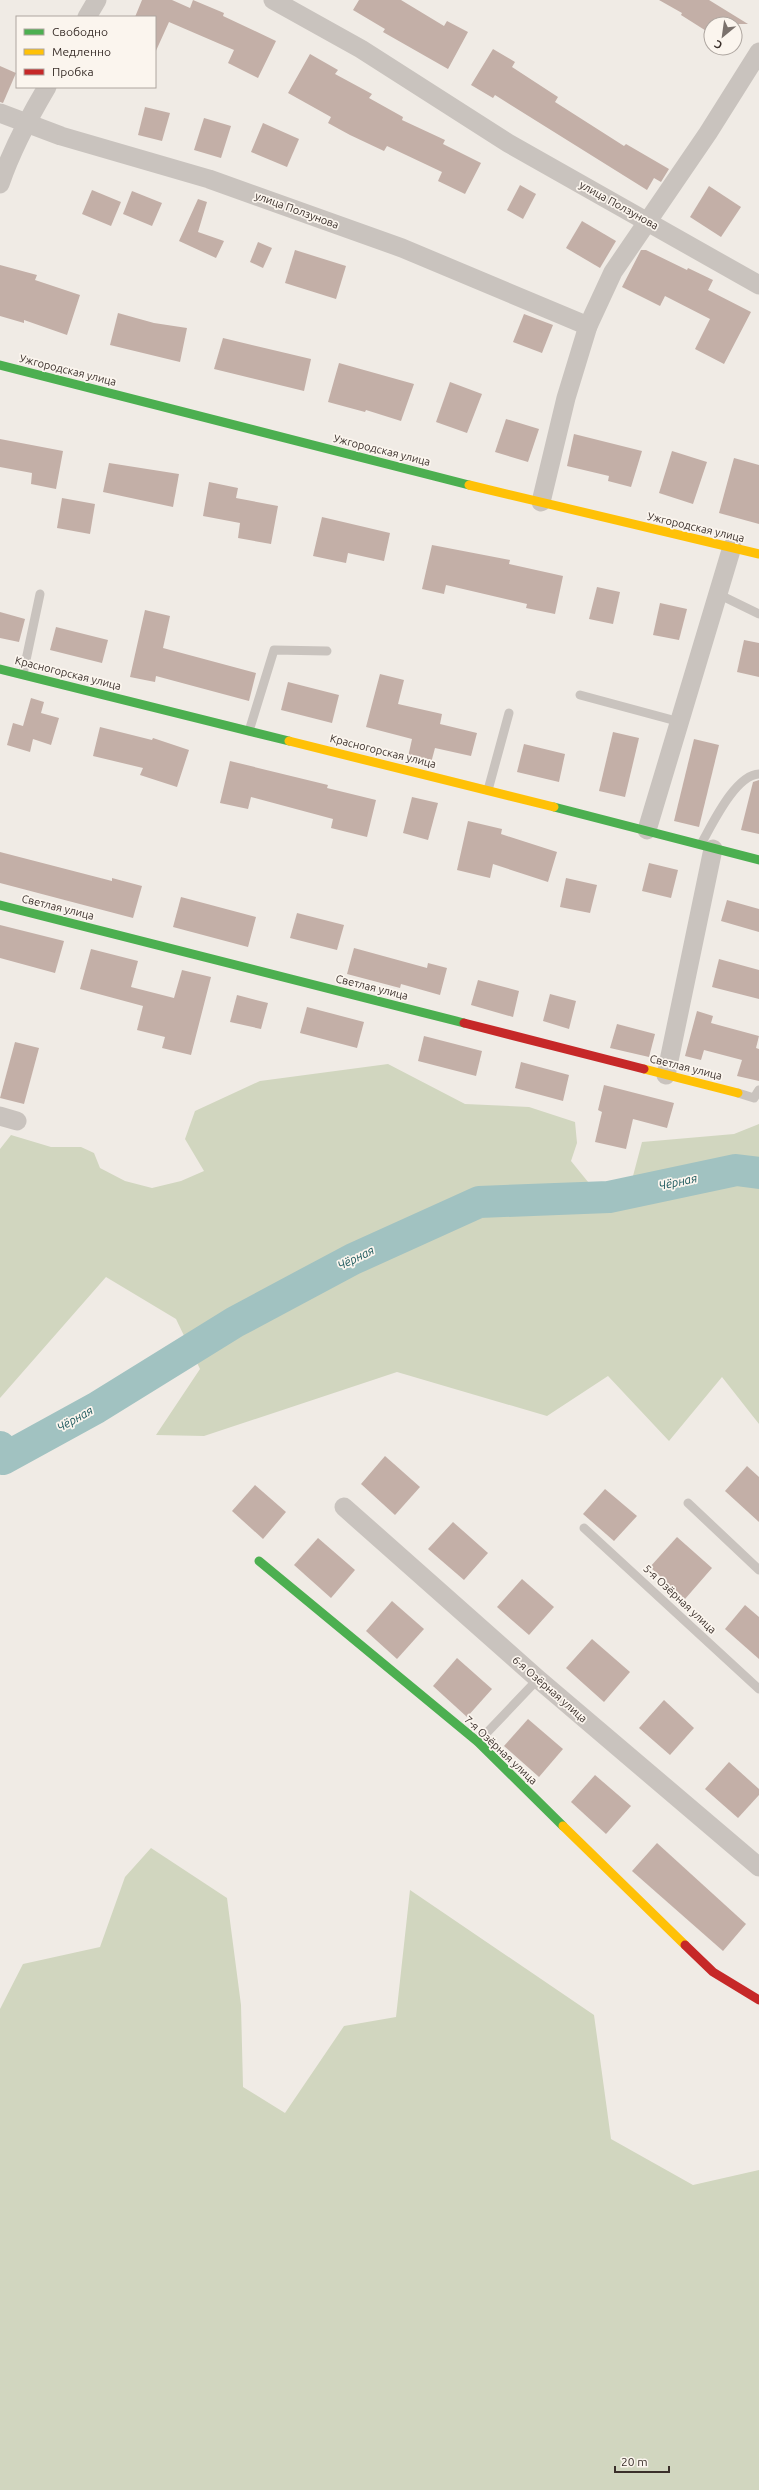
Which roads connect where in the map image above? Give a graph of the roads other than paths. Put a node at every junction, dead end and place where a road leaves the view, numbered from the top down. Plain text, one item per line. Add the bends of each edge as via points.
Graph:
1 (97, 0) edge
2 (273, 0) edge
3 (88, 16) edge
4 (759, 52) edge
5 (46, 88) edge
6 (0, 113) edge
7 (26, 122) junction
8 (0, 184) edge
9 (648, 221) junction
10 (759, 285) edge
11 (588, 326) junction
12 (0, 365) edge
13 (541, 502) junction
14 (732, 548) junction
15 (759, 554) edge
16 (40, 594) dead end
17 (718, 594) junction
18 (759, 614) edge
19 (327, 651) dead end
20 (0, 668) edge
21 (23, 674) junction
22 (580, 695) dead end
23 (509, 713) dead end
24 (680, 722) junction
25 (249, 731) junction
26 (759, 774) edge
27 (488, 790) junction
28 (647, 830) junction
29 (707, 847) junction
30 (759, 860) edge
31 (0, 905) edge
32 (666, 1075) junction
33 (759, 1090) edge
34 (738, 1093) joint
35 (688, 1503) dead end
36 (344, 1507) dead end
37 (584, 1528) dead end
38 (259, 1561) dead end
39 (759, 1570) edge
40 (538, 1679) junction
41 (759, 1689) edge
42 (478, 1742) junction
43 (759, 1867) edge
44 (759, 2000) edge

1 - 3 street
2 - 9 street, улица Ползунова via 361,49 508,143
4 - 9 street
5 - 7 street
6 - 7 street, улица Ползунова
7 - 8 street via 11,152
7 - 11 street, улица Ползунова via 61,136 209,179 402,248
9 - 10 street, улица Ползунова
9 - 11 street via 614,272
11 - 13 street via 566,398
12 - 13 street, Ужгородская улица
13 - 14 street, Ужгородская улица
14 - 15 street, Ужгородская улица
14 - 17 street
16 - 21 lane
17 - 18 lane
17 - 24 street
19 - 25 lane via 274,650
20 - 21 street, Красногорская улица
21 - 25 street, Красногорская улица
22 - 24 lane
23 - 27 lane
24 - 28 street
25 - 27 street, Красногорская улица
26 - 29 lane via 753,775 733,791
27 - 28 street, Красногорская улица
28 - 29 street, Красногорская улица
29 - 30 street, Красногорская улица
29 - 32 street
31 - 32 street, Светлая улица
32 - 34 street, Светлая улица
33 - 34 lane via 754,1098
35 - 39 lane
36 - 40 street, 6-я Озёрная улица
37 - 41 lane, 5-я Озёрная улица
38 - 42 street, 7-я Озёрная улица
40 - 42 lane
40 - 43 street, 6-я Озёрная улица
42 - 44 street, 7-я Озёрная улица via 713,1972

